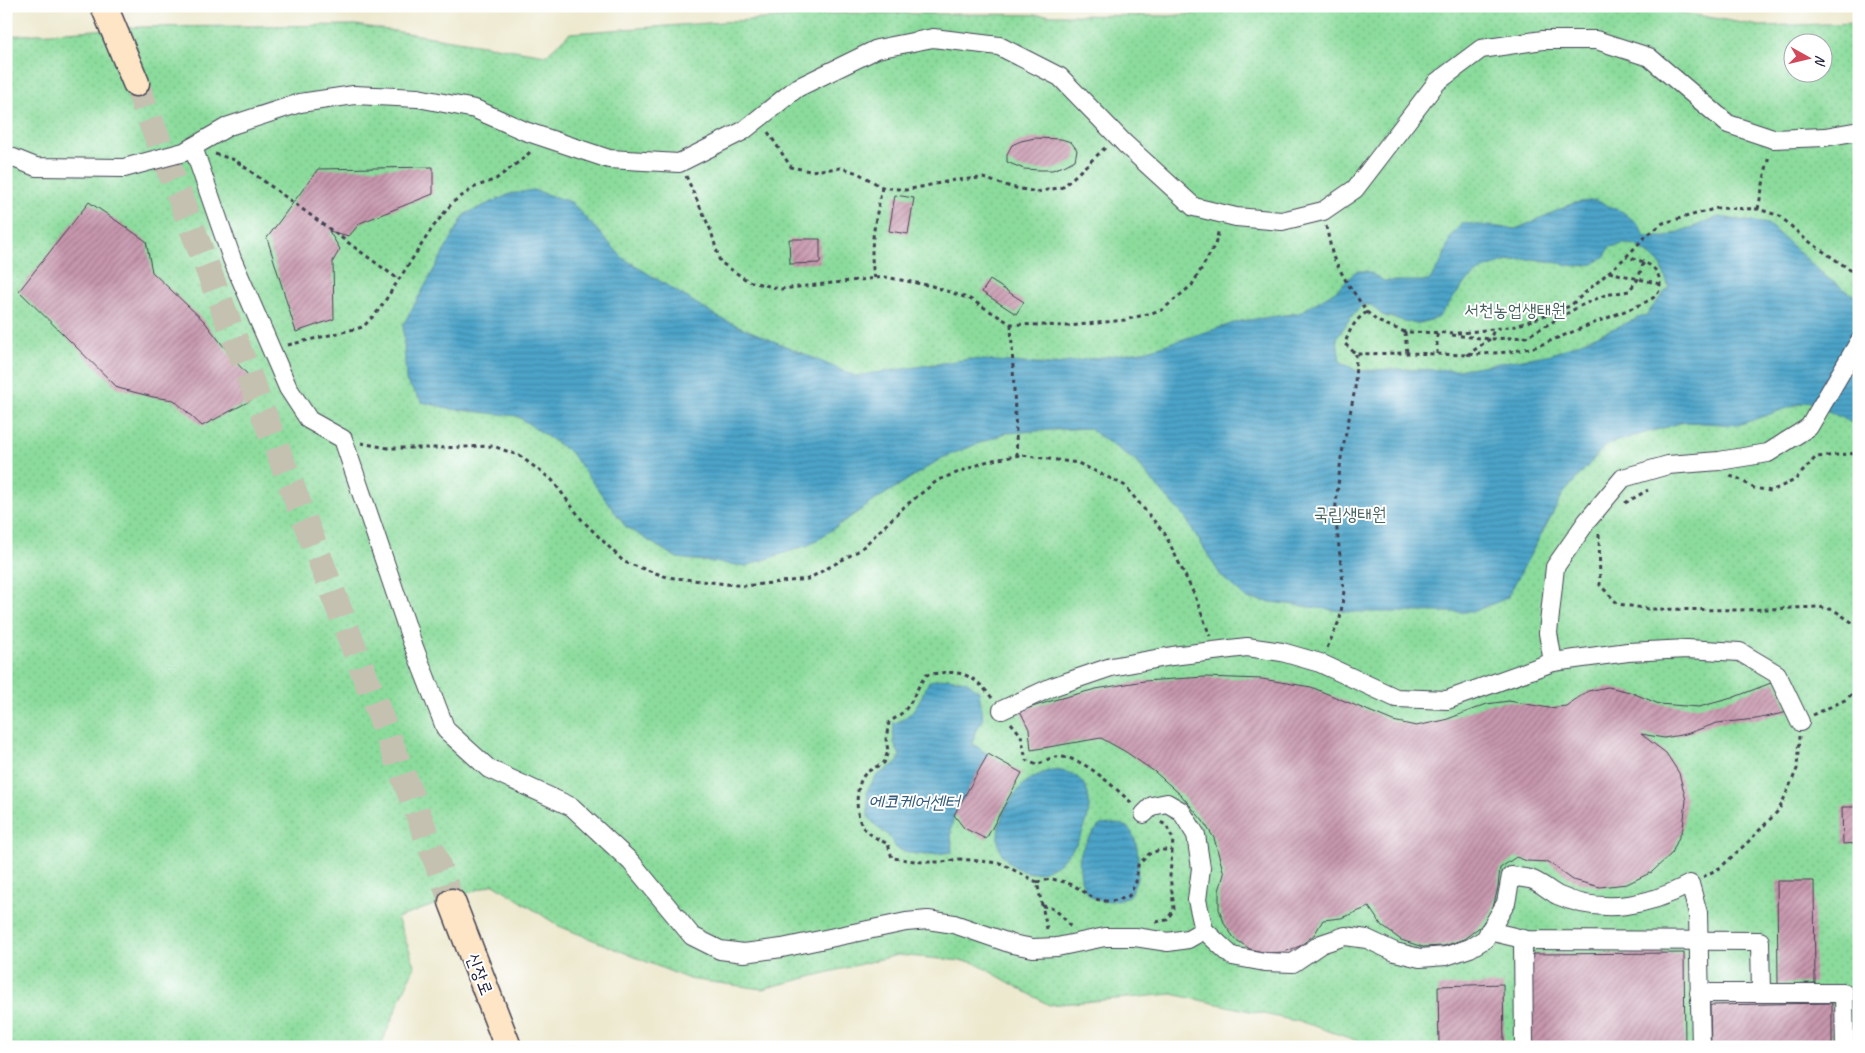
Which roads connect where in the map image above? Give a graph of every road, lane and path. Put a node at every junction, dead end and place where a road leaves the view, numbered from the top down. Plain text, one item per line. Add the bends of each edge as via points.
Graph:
1 (104, 6) edge
2 (136, 83) tunnel mouth
3 (759, 118) junction
4 (1859, 131) edge
5 (1117, 136) junction
6 (543, 137) junction
7 (1772, 139) junction
8 (193, 147) junction
9 (6, 155) edge
10 (679, 163) junction
11 (882, 187) junction
12 (1758, 210) junction
13 (1322, 211) junction
14 (1223, 214) junction
15 (1626, 257) junction
16 (1644, 261) junction
17 (1609, 272) junction
18 (1859, 276) edge
19 (874, 278) junction
20 (398, 279) dead end
21 (1638, 279) junction
22 (1660, 284) junction
23 (1367, 312) junction
24 (1011, 324) junction
25 (1495, 329) junction
26 (1405, 332) junction
27 (1437, 333) junction
28 (1490, 339) junction
29 (1859, 342) edge
30 (271, 349) junction
31 (1407, 352) junction
32 (1356, 354) junction
33 (1437, 354) junction
34 (1466, 355) junction
35 (343, 439) junction
36 (1859, 453) edge
37 (1017, 456) junction
38 (1724, 474) dead end
39 (1653, 488) dead end
40 (1621, 506) dead end
41 (1599, 531) dead end
42 (1859, 627) edge
43 (1215, 650) junction
44 (1553, 662) junction
45 (1320, 663) junction
46 (1859, 688) edge
47 (1002, 710) junction
48 (1800, 722) junction
49 (1144, 814) junction
50 (1172, 850) junction
51 (1037, 882) junction
52 (1690, 884) junction
53 (452, 902) tunnel mouth
54 (1042, 906) junction
55 (1155, 922) dead end
56 (1077, 928) dead end
57 (1204, 930) junction
58 (1489, 931) junction
59 (1523, 939) junction
60 (1698, 941) junction
61 (1052, 948) junction
62 (1699, 993) junction
63 (1761, 993) junction
64 (508, 1047) edge
65 (1524, 1047) edge
66 (1700, 1047) edge
67 (1845, 1047) edge

1 - 2 street
3 - 5 street via 797,88 877,49 933,38 999,46 1060,77
3 - 10 street via 743,131
3 - 11 path via 791,167 810,171 841,168 858,173
4 - 7 street via 1825,137
5 - 11 path via 1063,187 1037,192 983,178 906,190
5 - 14 street via 1194,207
6 - 8 street via 475,109 418,98 354,95 300,102 229,126
6 - 10 street via 610,159
6 - 30 path via 524,158 496,179 453,202 433,226 379,310 363,327
7 - 12 path
7 - 13 street via 1728,124 1649,58 1596,40 1542,40 1481,49 1437,82 1355,189
8 - 9 street via 124,168 36,167
8 - 20 path via 235,160
8 - 30 street via 232,259
10 - 19 path via 708,223 720,262 748,281 781,289
11 - 19 path via 872,249
12 - 15 path via 1718,208 1663,223
12 - 18 path via 1780,216 1804,238
13 - 14 street via 1282,221
13 - 23 path via 1333,257
14 - 24 path via 1215,245 1192,285 1162,310 1125,320 1068,326
15 - 16 path
15 - 17 path
16 - 21 path
16 - 22 path via 1654,267
17 - 21 path
17 - 25 path via 1570,306 1516,326
19 - 24 path via 932,286 963,296
21 - 22 path
21 - 28 path via 1629,291 1605,295 1580,306 1526,337
22 - 34 path via 1656,295 1642,304 1535,347
23 - 26 path via 1377,321
23 - 32 path via 1349,331 1345,344
24 - 37 path
25 - 27 path
25 - 28 path
26 - 27 path
26 - 31 path
27 - 28 path
27 - 33 path
28 - 34 path
29 - 44 street via 1809,428 1768,452 1720,461 1668,465 1623,478 1555,567 1548,633
30 - 35 street via 288,388 309,420
31 - 32 path
31 - 33 path
32 - 45 path via 1355,389 1340,458 1335,513 1344,592 1340,620
33 - 34 path
35 - 37 path via 388,448 493,446 520,456 552,480 582,520 624,562 667,577 744,586 808,579 860,550 904,507 938,480 988,461
35 - 61 street via 412,642 446,730 489,769 572,807 631,862 692,936 720,950 744,954 928,920 954,924 1012,944
36 - 38 path via 1816,457 1795,480 1771,492
37 - 43 path via 1078,463 1124,485 1165,534 1196,596
39 - 40 path
41 - 42 path via 1600,585 1618,604 1649,609 1741,610 1819,606 1834,610
43 - 45 street via 1247,647 1282,652
43 - 47 street via 1111,667 1052,687
44 - 45 street via 1447,700 1396,698
44 - 48 street via 1628,652 1687,649 1740,652 1777,674
46 - 48 path via 1845,700
47 - 49 path via 1021,735 1026,760 1037,766 1054,757 1074,760 1094,771
47 - 51 path via 979,682 963,674 945,671 926,675 910,705 889,722 888,751 884,763 865,774 858,788 857,806 862,826 888,844 892,858 923,862 959,859 1000,863
48 - 52 path via 1797,769 1778,810 1721,867
49 - 50 path via 1166,825 1173,839
49 - 57 street via 1152,806 1167,803 1182,811 1196,835 1201,868 1197,900
50 - 51 path via 1149,854 1138,865 1136,882 1129,896 1116,901 1099,901 1072,884 1055,879
50 - 55 path via 1170,876 1174,909 1167,920
51 - 54 path
52 - 58 street via 1638,905 1596,906 1557,895 1531,880 1511,876 1506,903
52 - 60 street via 1698,913
53 - 64 street, 신장로
54 - 56 path via 1051,906 1070,926
54 - 61 path
57 - 58 street via 1232,956 1293,963 1321,944 1345,936 1367,939 1395,952 1420,958 1446,956 1470,948 1485,939
57 - 61 street via 1188,939 1168,942 1104,937
58 - 59 street
59 - 60 street
59 - 65 street
60 - 62 street
60 - 63 street via 1760,941
62 - 63 street
62 - 66 street
63 - 67 street via 1844,993

